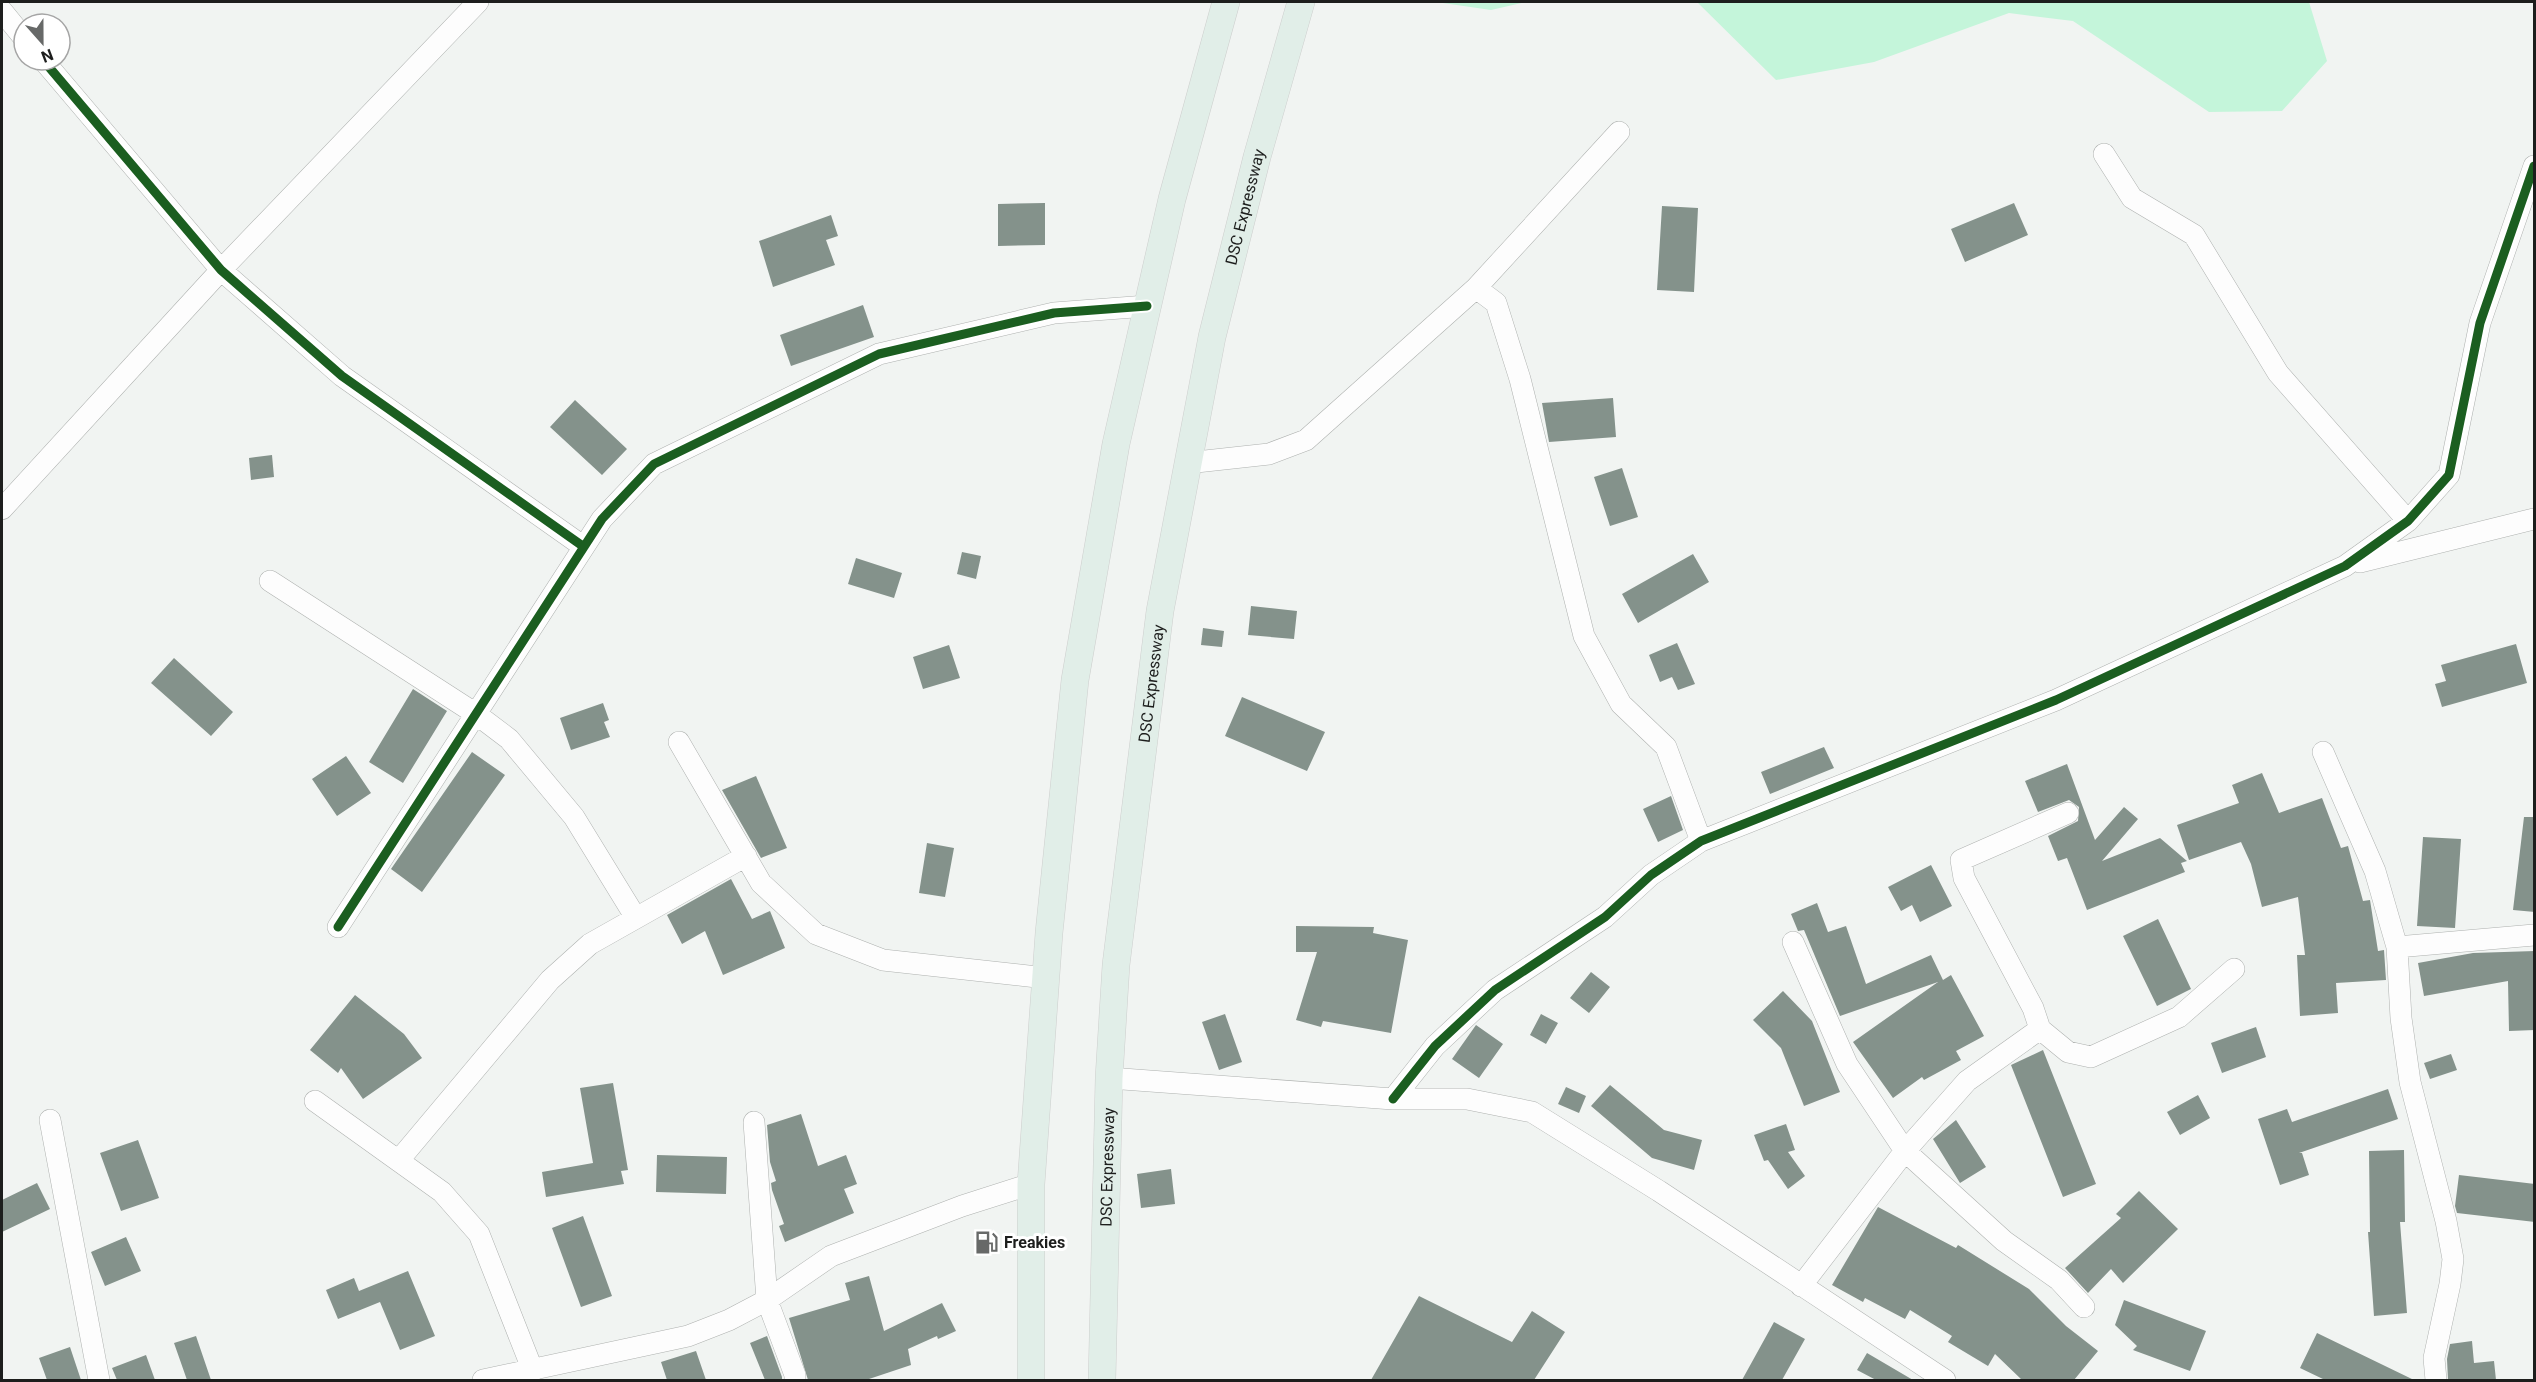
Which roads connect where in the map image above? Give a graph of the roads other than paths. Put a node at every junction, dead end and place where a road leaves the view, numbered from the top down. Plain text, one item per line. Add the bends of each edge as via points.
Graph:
1 (478, 2) edge
2 (1226, 2) edge
3 (1301, 2) edge
4 (53, 72) edge
5 (1619, 132) dead end
6 (2104, 154) dead end
7 (2535, 166) edge
8 (221, 270) junction
9 (1476, 288) junction
10 (1147, 306) junction
11 (1187, 463) junction
12 (2, 509) edge
13 (2535, 519) edge
14 (2408, 521) junction
15 (584, 547) junction
16 (2345, 566) junction
17 (270, 581) dead end
18 (476, 714) junction
19 (679, 742) dead end
20 (2323, 752) dead end
21 (2068, 813) dead end
22 (1701, 841) junction
23 (746, 856) junction
24 (636, 918) junction
25 (338, 927) dead end
26 (2535, 934) edge
27 (1793, 942) dead end
28 (2397, 946) junction
29 (2234, 969) dead end
30 (1046, 978) junction
31 (2040, 1029) junction
32 (1109, 1078) junction
33 (1393, 1099) junction
34 (315, 1101) dead end
35 (50, 1120) dead end
36 (754, 1122) dead end
37 (1905, 1151) junction
38 (399, 1161) junction
39 (1031, 1184) junction
40 (1801, 1286) junction
41 (767, 1300) junction
42 (2084, 1307) dead end
43 (533, 1371) junction
44 (1938, 1379) edge
45 (99, 1380) edge
46 (489, 1380) edge
47 (795, 1380) edge
48 (1031, 1380) edge
49 (1101, 1380) edge
50 (2436, 1380) edge

1 - 8 street
2 - 10 main road
3 - 11 main road, DSC Expressway via 1214,327
4 - 8 street
5 - 9 street
6 - 14 street via 2132,198 2194,236 2278,373
7 - 14 street via 2480,323 2449,475
8 - 12 street
8 - 15 street via 342,376
9 - 11 street via 1306,440 1269,454
9 - 22 street via 1496,303 1513,357 1584,636 1622,704 1666,747
10 - 15 street via 1054,313 879,354 654,464 602,519
10 - 30 main road via 1116,444 1076,680
11 - 32 main road, DSC Expressway via 1160,611 1141,756 1116,964
13 - 16 street
14 - 16 street
15 - 18 street
16 - 22 street via 2056,700
17 - 18 street
18 - 24 street via 509,739 574,817
18 - 25 street
19 - 23 street
20 - 28 street via 2375,871
21 - 31 street via 1961,860 1964,878 2033,1008
22 - 33 street via 1651,875 1605,917 1495,990 1435,1046
23 - 24 street
23 - 30 street via 761,883 816,934 883,960
24 - 38 street via 590,944 550,980
26 - 28 street
27 - 37 street via 1847,1064
28 - 50 street via 2410,1082 2452,1259 2434,1358
29 - 31 street via 2179,1017 2091,1057 2068,1052
30 - 39 main road
31 - 37 street via 1967,1081
32 - 33 street
32 - 49 main road, DSC Expressway
33 - 40 street via 1467,1099 1532,1112
34 - 38 street
35 - 45 street
36 - 41 street
37 - 40 street
37 - 42 street via 2004,1241 2058,1280
38 - 43 street via 442,1192 479,1234
39 - 41 street via 831,1256
39 - 48 main road
40 - 44 street
41 - 43 street via 688,1336
41 - 47 street
43 - 46 street

